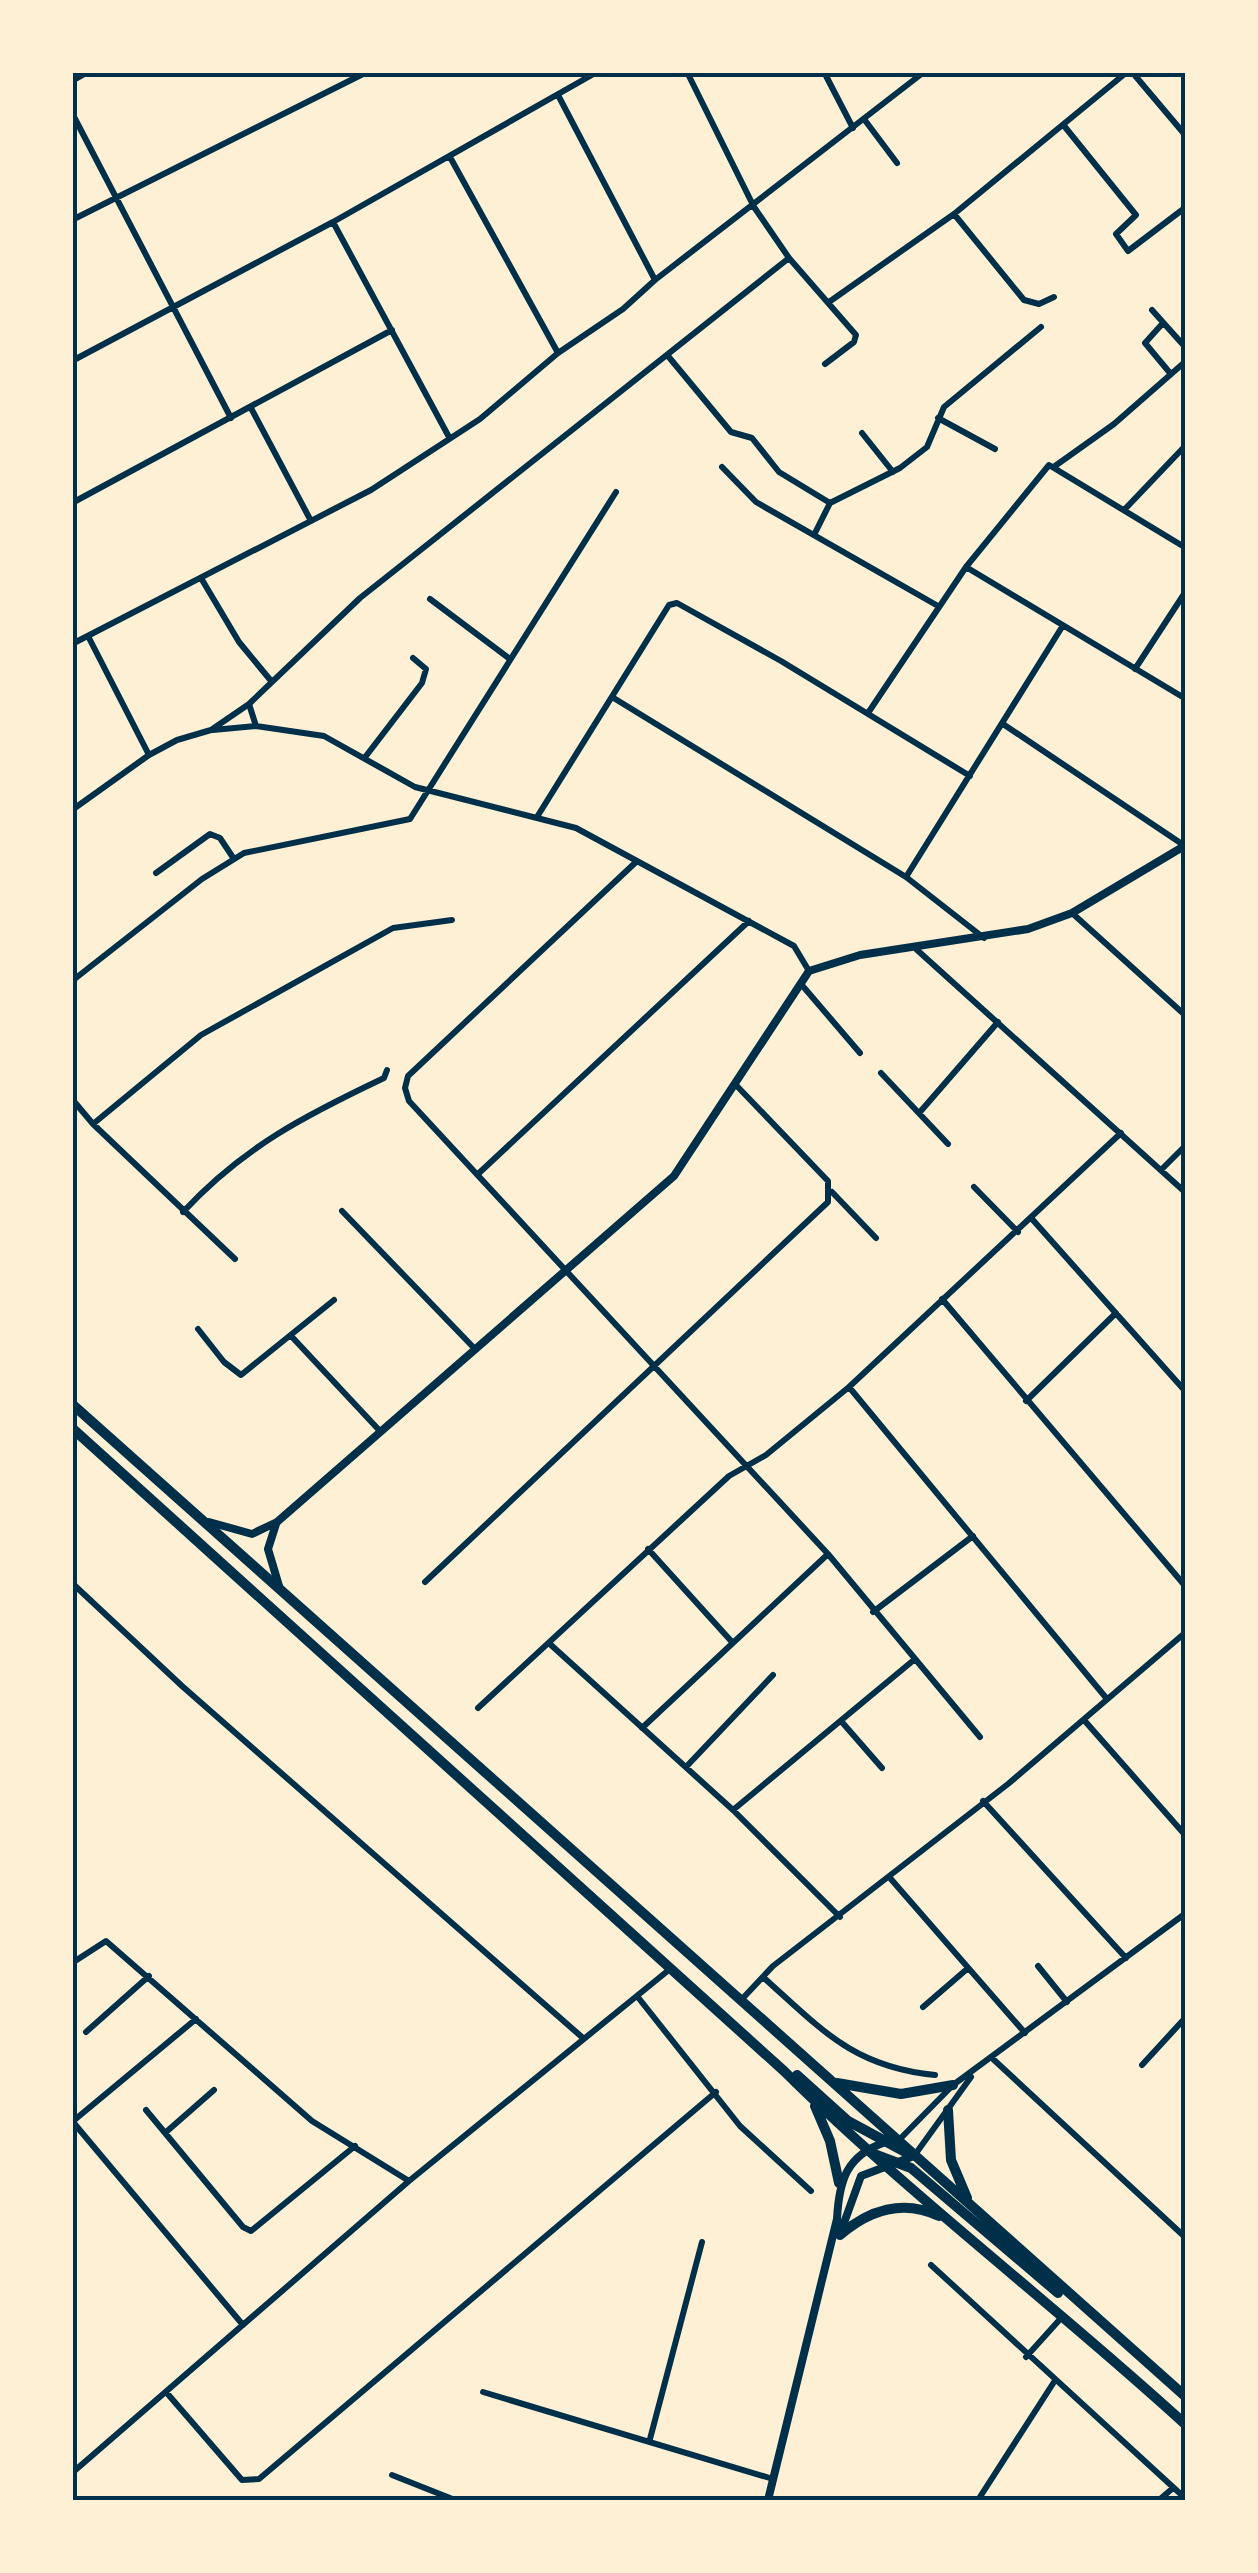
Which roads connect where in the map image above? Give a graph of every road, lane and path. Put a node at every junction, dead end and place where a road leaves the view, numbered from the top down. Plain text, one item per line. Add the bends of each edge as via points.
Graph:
1 (88, 72) edge
2 (368, 72) edge
3 (597, 72) edge
4 (687, 72) edge
5 (824, 72) edge
6 (924, 72) edge
7 (1130, 72) edge
8 (72, 81) edge
9 (558, 96) junction
10 (72, 114) edge
11 (864, 119) junction
12 (1064, 127) junction
13 (853, 128) junction
14 (1186, 136) edge
15 (450, 156) junction
16 (898, 164) dead end
17 (116, 198) junction
18 (754, 207) junction
19 (1186, 207) edge
20 (954, 214) junction
21 (72, 220) edge
22 (333, 222) junction
23 (789, 258) junction
24 (654, 280) junction
25 (1054, 296) dead end
26 (829, 302) junction
27 (173, 308) junction
28 (1152, 310) dead end
29 (1163, 322) junction
30 (1041, 327) dead end
31 (392, 330) junction
32 (1186, 348) edge
33 (558, 353) junction
34 (668, 356) junction
35 (72, 361) edge
36 (1186, 361) edge
37 (825, 364) dead end
38 (1170, 373) junction
39 (251, 408) junction
40 (232, 418) junction
41 (938, 418) junction
42 (862, 434) dead end
43 (449, 437) junction
44 (1186, 445) edge
45 (995, 449) dead end
46 (1055, 466) junction
47 (722, 467) dead end
48 (893, 472) junction
49 (616, 492) dead end
50 (72, 503) edge
51 (830, 503) junction
52 (1124, 509) junction
53 (310, 521) junction
54 (814, 534) junction
55 (1186, 548) edge
56 (966, 567) junction
57 (201, 578) junction
58 (1186, 591) edge
59 (430, 598) dead end
60 (938, 606) junction
61 (1062, 627) junction
62 (88, 636) junction
63 (72, 644) edge
64 (414, 658) dead end
65 (510, 659) junction
66 (1135, 669) junction
67 (272, 682) junction
68 (612, 698) junction
69 (1186, 699) edge
70 (249, 704) junction
71 (868, 712) junction
72 (1002, 724) junction
73 (256, 726) junction
74 (211, 730) junction
75 (149, 755) junction
76 (366, 756) junction
77 (970, 776) junction
78 (427, 790) junction
79 (72, 810) edge
80 (537, 816) junction
81 (1185, 846) edge
82 (234, 860) junction
83 (636, 862) junction
84 (156, 873) dead end
85 (906, 878) junction
86 (1072, 913) junction
87 (452, 920) dead end
88 (750, 921) junction
89 (985, 938) junction
90 (916, 949) junction
91 (809, 971) junction
92 (72, 980) edge
93 (801, 984) junction
94 (1186, 1016) edge
95 (998, 1022) junction
96 (860, 1053) dead end
97 (386, 1070) dead end
98 (881, 1073) dead end
99 (735, 1084) junction
100 (72, 1099) edge
101 (920, 1112) junction
102 (93, 1124) junction
103 (1121, 1133) junction
104 (948, 1144) dead end
105 (1186, 1145) edge
106 (1162, 1170) junction
107 (478, 1174) junction
108 (974, 1187) dead end
109 (832, 1191) junction
110 (1186, 1192) edge
111 (342, 1211) dead end
112 (183, 1212) junction
113 (1032, 1218) junction
114 (1018, 1232) junction
115 (876, 1238) dead end
116 (235, 1259) dead end
117 (563, 1271) junction
118 (942, 1298) junction
119 (334, 1300) dead end
120 (1116, 1313) junction
121 (198, 1329) dead end
122 (293, 1338) junction
123 (475, 1349) junction
124 (653, 1368) junction
125 (850, 1387) junction
126 (1186, 1392) edge
127 (1026, 1401) junction
128 (72, 1404) edge
129 (72, 1428) edge
130 (380, 1430) junction
131 (72, 1436) edge
132 (98, 1451) junction
133 (746, 1463) junction
134 (196, 1515) junction
135 (277, 1522) junction
136 (973, 1536) junction
137 (648, 1549) junction
138 (828, 1554) junction
139 (72, 1582) edge
140 (425, 1582) dead end
141 (279, 1586) junction
142 (1186, 1587) edge
143 (873, 1612) junction
144 (1186, 1632) edge
145 (732, 1642) junction
146 (551, 1645) junction
147 (915, 1659) junction
148 (773, 1674) dead end
149 (1107, 1699) junction
150 (478, 1708) dead end
151 (841, 1720) junction
152 (1084, 1720) junction
153 (642, 1728) junction
154 (980, 1737) dead end
155 (686, 1767) junction
156 (882, 1768) dead end
157 (984, 1802) junction
158 (733, 1810) junction
159 (1186, 1836) edge
160 (890, 1878) junction
161 (1186, 1913) edge
162 (840, 1917) junction
163 (1126, 1958) junction
164 (72, 1963) edge
165 (1038, 1966) dead end
166 (671, 1968) junction
167 (967, 1969) junction
168 (149, 1976) junction
169 (763, 1977) junction
170 (637, 1996) junction
171 (742, 1998) junction
172 (1067, 2002) junction
173 (923, 2007) dead end
174 (1186, 2017) edge
175 (196, 2020) junction
176 (738, 2029) junction
177 (86, 2032) dead end
178 (1025, 2033) junction
179 (584, 2038) junction
180 (993, 2059) junction
181 (1142, 2065) dead end
182 (784, 2071) junction
183 (975, 2072) junction
184 (935, 2075) dead end
185 (827, 2079) junction
186 (953, 2085) junction
187 (214, 2090) dead end
188 (716, 2092) junction
189 (146, 2110) dead end
190 (948, 2110) junction
191 (73, 2122) edge
192 (165, 2134) junction
193 (899, 2140) junction
194 (883, 2143) junction
195 (355, 2146) junction
196 (865, 2151) junction
197 (914, 2156) junction
198 (896, 2162) junction
199 (882, 2165) junction
200 (409, 2180) junction
201 (839, 2184) junction
202 (812, 2190) dead end
203 (984, 2218) junction
204 (840, 2235) junction
205 (974, 2238) junction
206 (1186, 2238) edge
207 (702, 2242) dead end
208 (931, 2265) dead end
209 (825, 2266) junction
210 (1086, 2308) junction
211 (1062, 2318) junction
212 (243, 2325) junction
213 (1026, 2357) junction
214 (1054, 2382) junction
215 (166, 2392) junction
216 (483, 2392) dead end
217 (1186, 2397) edge
218 (1186, 2425) edge
219 (650, 2439) junction
220 (72, 2473) edge
221 (392, 2475) dead end
222 (773, 2479) junction
223 (1173, 2488) junction
224 (1186, 2499) edge
225 (456, 2500) edge
226 (768, 2500) edge
227 (978, 2500) edge
228 (1158, 2500) edge

1 - 8 street
2 - 17 street
3 - 9 street
4 - 18 street
5 - 13 street
6 - 11 street
7 - 12 street
7 - 14 street
9 - 15 street
9 - 24 street
10 - 17 street
11 - 13 street
11 - 16 street
12 - 19 street via 1136,215 1116,234 1128,250
12 - 20 street
13 - 18 street
15 - 22 street
15 - 33 street
17 - 21 street
17 - 27 street
18 - 23 street
18 - 24 street
20 - 25 street via 1024,300 1039,304
20 - 26 street
22 - 27 street
22 - 31 street
23 - 26 street
23 - 34 street
24 - 33 street via 623,310
26 - 37 street via 856,335
27 - 35 street
27 - 40 street
28 - 29 street
29 - 32 street
29 - 38 street via 1145,344
30 - 41 street
31 - 39 street
31 - 43 street
33 - 43 street via 480,420
34 - 51 street via 731,432 752,438 780,472
34 - 67 street via 360,598
36 - 38 street
38 - 46 street
39 - 40 street
39 - 53 street
40 - 50 street
41 - 45 street
41 - 48 street via 927,447
42 - 48 street
43 - 53 street via 371,490
44 - 52 street
46 - 52 street
46 - 56 street via 1042,469
47 - 54 street via 756,502
48 - 51 street
49 - 65 street
51 - 54 street
52 - 55 street
53 - 57 street
54 - 60 street
56 - 60 street
56 - 61 street
57 - 62 street
57 - 67 street
58 - 66 street
59 - 65 street
60 - 71 street
61 - 66 street
61 - 72 street
62 - 63 street
62 - 75 street
64 - 76 street via 426,669 422,683
65 - 78 street
66 - 69 street
67 - 70 street
68 - 71 street via 669,605 685,606
68 - 80 street
68 - 85 street
70 - 73 street
70 - 74 street
71 - 77 street
72 - 77 street
72 - 81 street
73 - 74 street
73 - 76 street via 315,733
74 - 75 street
75 - 79 street
76 - 78 street
77 - 85 street
78 - 80 street
78 - 82 street via 410,820 256,849
80 - 83 street via 576,828
81 - 86 street
82 - 84 street via 210,834
82 - 92 street
83 - 88 street
83 - 107 street via 408,1076 409,1101
85 - 89 street
86 - 89 street
86 - 94 street
87 - 102 street via 393,928 201,1035
88 - 91 street via 800,950
88 - 107 street
89 - 90 street
90 - 91 street via 860,954
90 - 95 street
91 - 93 street
93 - 96 street
93 - 99 street
95 - 101 street
95 - 103 street
97 - 112 street via 384,1078 292,1122 217,1175
98 - 101 street
99 - 109 street
99 - 117 street via 674,1176
100 - 102 street
101 - 104 street
102 - 112 street
103 - 106 street
103 - 113 street
105 - 106 street
106 - 110 street
107 - 117 street
108 - 114 street
109 - 115 street
109 - 124 street via 828,1202
111 - 123 street
112 - 116 street
113 - 114 street
113 - 120 street
114 - 118 street
117 - 123 street
117 - 124 street
118 - 125 street
118 - 127 street
119 - 122 street
120 - 126 street
120 - 127 street
121 - 122 street via 241,1375
122 - 130 street
123 - 130 street
124 - 133 street
124 - 140 street
125 - 133 street via 766,1455
125 - 136 street
127 - 142 street
128 - 134 highway
129 - 132 highway
130 - 135 street
131 - 132 street
132 - 166 highway
133 - 137 street
133 - 138 street
134 - 135 street via 239,1534 261,1533
134 - 141 highway
135 - 141 street via 268,1550
136 - 143 street
136 - 149 street
137 - 145 street
137 - 146 street
138 - 143 street
138 - 145 street
139 - 179 street
141 - 171 highway
143 - 147 street
144 - 149 street
145 - 153 street
146 - 150 street
146 - 153 street
147 - 151 street
147 - 154 street
148 - 155 street
149 - 152 street
151 - 156 street
151 - 158 street
152 - 157 street
152 - 159 street
153 - 155 street
155 - 158 street
157 - 160 street
157 - 163 street
158 - 162 street
160 - 162 street
160 - 167 street
161 - 163 street
162 - 169 street
163 - 172 street
164 - 168 street via 106,1940
165 - 172 street
166 - 170 street
166 - 176 highway
167 - 173 street
167 - 178 street
168 - 175 street
168 - 177 street
169 - 171 street
169 - 184 street via 848,2052 892,2070
170 - 179 street
170 - 188 street
171 - 185 highway
172 - 178 street
174 - 181 street
175 - 191 street
175 - 195 street via 312,2121
176 - 182 highway
176 - 194 highway
178 - 180 street
179 - 200 street
180 - 183 street
180 - 206 street
182 - 196 highway
182 - 201 highway via 818,2112
183 - 186 street
183 - 190 street
185 - 186 highway via 880,2093 920,2094
185 - 193 highway
186 - 193 street
187 - 192 street
188 - 202 street via 740,2126
188 - 215 street via 260,2479 242,2480
189 - 192 street
190 - 197 street
190 - 203 highway via 956,2180
191 - 212 street
192 - 195 street via 251,2231
193 - 194 street
193 - 197 highway
194 - 196 street
194 - 197 highway
195 - 200 street
196 - 198 highway
196 - 199 highway
196 - 201 street
197 - 198 street
197 - 203 highway
198 - 199 street
198 - 210 highway via 1058,2293
199 - 204 street via 861,2176
199 - 205 highway
200 - 212 street
201 - 209 street
203 - 210 highway
204 - 205 highway via 867,2216 910,2207
204 - 209 street
205 - 211 highway
207 - 219 street
208 - 213 street
209 - 222 street
210 - 217 highway
211 - 213 street
211 - 218 highway
212 - 215 street
213 - 214 street
214 - 223 street
214 - 227 street
215 - 220 street
216 - 219 street
219 - 222 street
221 - 225 street
222 - 226 street
223 - 224 street
223 - 228 street

